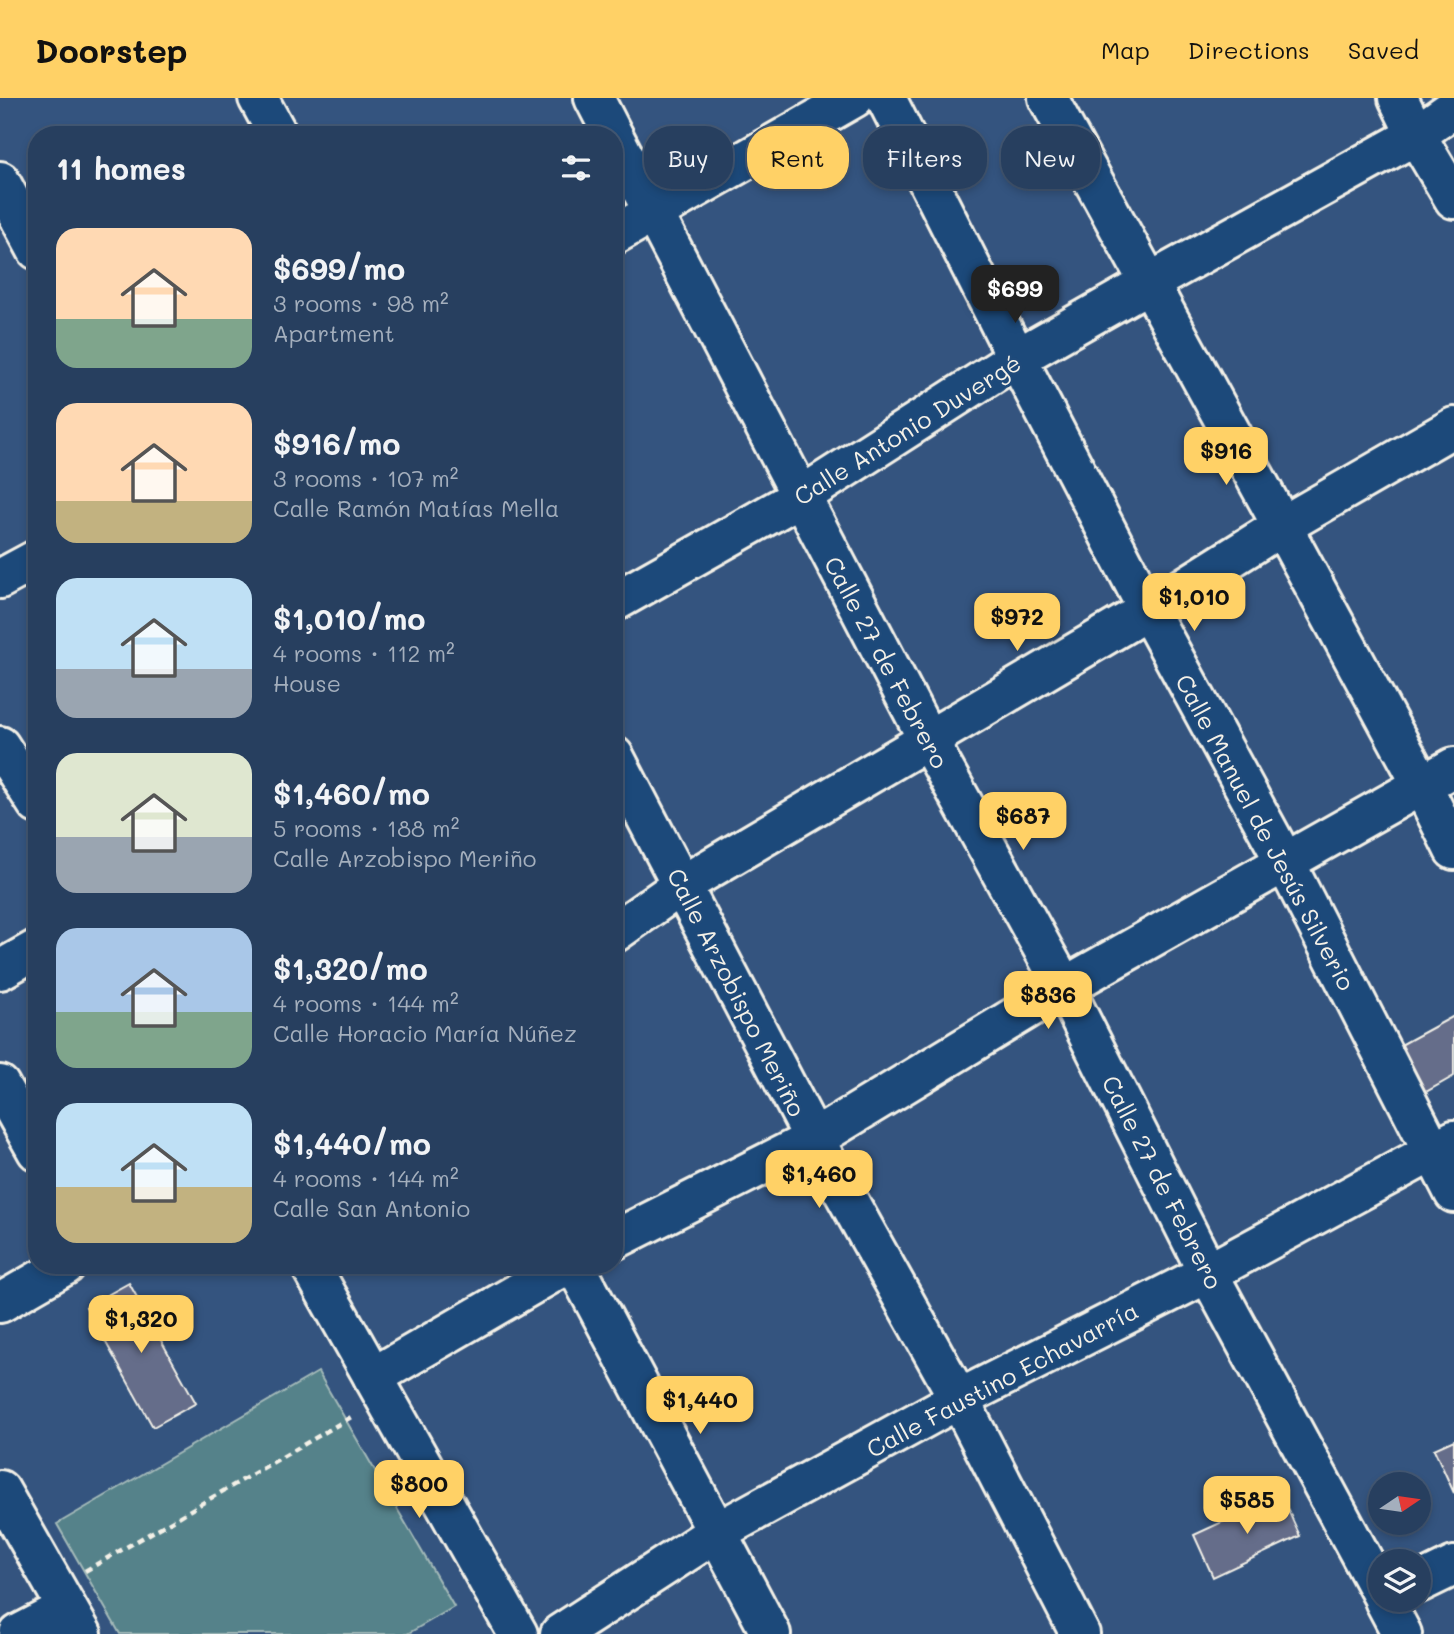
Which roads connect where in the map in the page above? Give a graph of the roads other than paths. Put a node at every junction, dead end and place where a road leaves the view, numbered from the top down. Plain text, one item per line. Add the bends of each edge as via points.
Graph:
1 (257, 98) edge
2 (594, 98) edge
3 (854, 98) edge
4 (886, 98) edge
5 (1048, 98) edge
6 (1398, 98) edge
7 (1454, 108) edge
8 (273, 126) edge
9 (609, 126) edge
10 (1416, 135) junction
11 (623, 154) edge
12 (0, 181) edge
13 (1454, 199) edge
14 (652, 212) junction
15 (623, 230) edge
16 (28, 233) edge
17 (1149, 283) junction
18 (1017, 358) junction
19 (1454, 427) edge
20 (800, 497) junction
21 (1282, 526) junction
22 (28, 564) edge
23 (0, 579) edge
24 (623, 598) edge
25 (1148, 610) junction
26 (928, 740) junction
27 (0, 746) edge
28 (623, 773) edge
29 (1438, 776) edge
30 (28, 790) edge
31 (1454, 850) edge
32 (1285, 862) junction
33 (682, 885) junction
34 (623, 927) edge
35 (28, 953) edge
36 (0, 970) edge
37 (1064, 986) junction
38 (0, 1085) edge
39 (28, 1135) edge
40 (814, 1139) junction
41 (1443, 1146) edge
42 (1454, 1193) edge
43 (623, 1235) edge
44 (1208, 1273) junction
45 (50, 1274) edge
46 (315, 1274) edge
47 (552, 1274) edge
48 (580, 1274) edge
49 (0, 1303) edge
50 (379, 1388) junction
51 (959, 1399) junction
52 (0, 1490) edge
53 (717, 1532) junction
54 (1454, 1566) edge
55 (1368, 1569) edge
56 (1431, 1577) edge
57 (68, 1610) edge
58 (1391, 1612) edge
59 (19, 1634) edge
60 (518, 1634) edge
61 (560, 1634) edge
62 (771, 1634) edge
63 (1080, 1634) edge
64 (1402, 1634) edge

1 - 8 street
2 - 9 street, Calle 27 de Febrero
3 - 14 street
4 - 18 street, Calle Manuel de Jesús Silverio
5 - 17 street
6 - 10 street
7 - 10 street, Calle Antonio Duvergé
10 - 13 street
10 - 17 street, Calle Antonio Duvergé
11 - 14 street, Calle 27 de Febrero
12 - 16 street
14 - 15 street
14 - 20 street, Calle 27 de Febrero
17 - 18 street, Calle Antonio Duvergé
17 - 21 street
18 - 20 street, Calle Antonio Duvergé
18 - 25 street, Calle Manuel de Jesús Silverio
19 - 21 street
20 - 24 street, Calle Antonio Duvergé
20 - 26 street, Calle 27 de Febrero
21 - 25 street
21 - 29 street
22 - 23 street
25 - 26 street
25 - 32 street, Calle Manuel de Jesús Silverio
26 - 33 street
26 - 37 street, Calle 27 de Febrero
27 - 30 street
28 - 33 street, Calle Arzobispo Meriño
29 - 31 street
29 - 32 street
32 - 37 street
32 - 41 street, Calle Manuel de Jesús Silverio
33 - 34 street
33 - 40 street, Calle Arzobispo Meriño
35 - 36 street
37 - 40 street
37 - 44 street, Calle 27 de Febrero
38 - 39 street
40 - 43 street
40 - 51 street, Calle Arzobispo Meriño
41 - 42 street, Calle Manuel de Jesús Silverio
41 - 44 street, Calle Faustino Echavarría
44 - 51 street, Calle Faustino Echavarría
44 - 55 street, Calle 27 de Febrero
45 - 49 street
46 - 50 street
47 - 50 street
48 - 53 street
50 - 60 street
51 - 53 street, Calle Faustino Echavarría
51 - 63 street, Calle Arzobispo Meriño
52 - 57 street
53 - 61 street, Calle Faustino Echavarría
53 - 62 street
54 - 56 street
57 - 59 street
58 - 64 street

